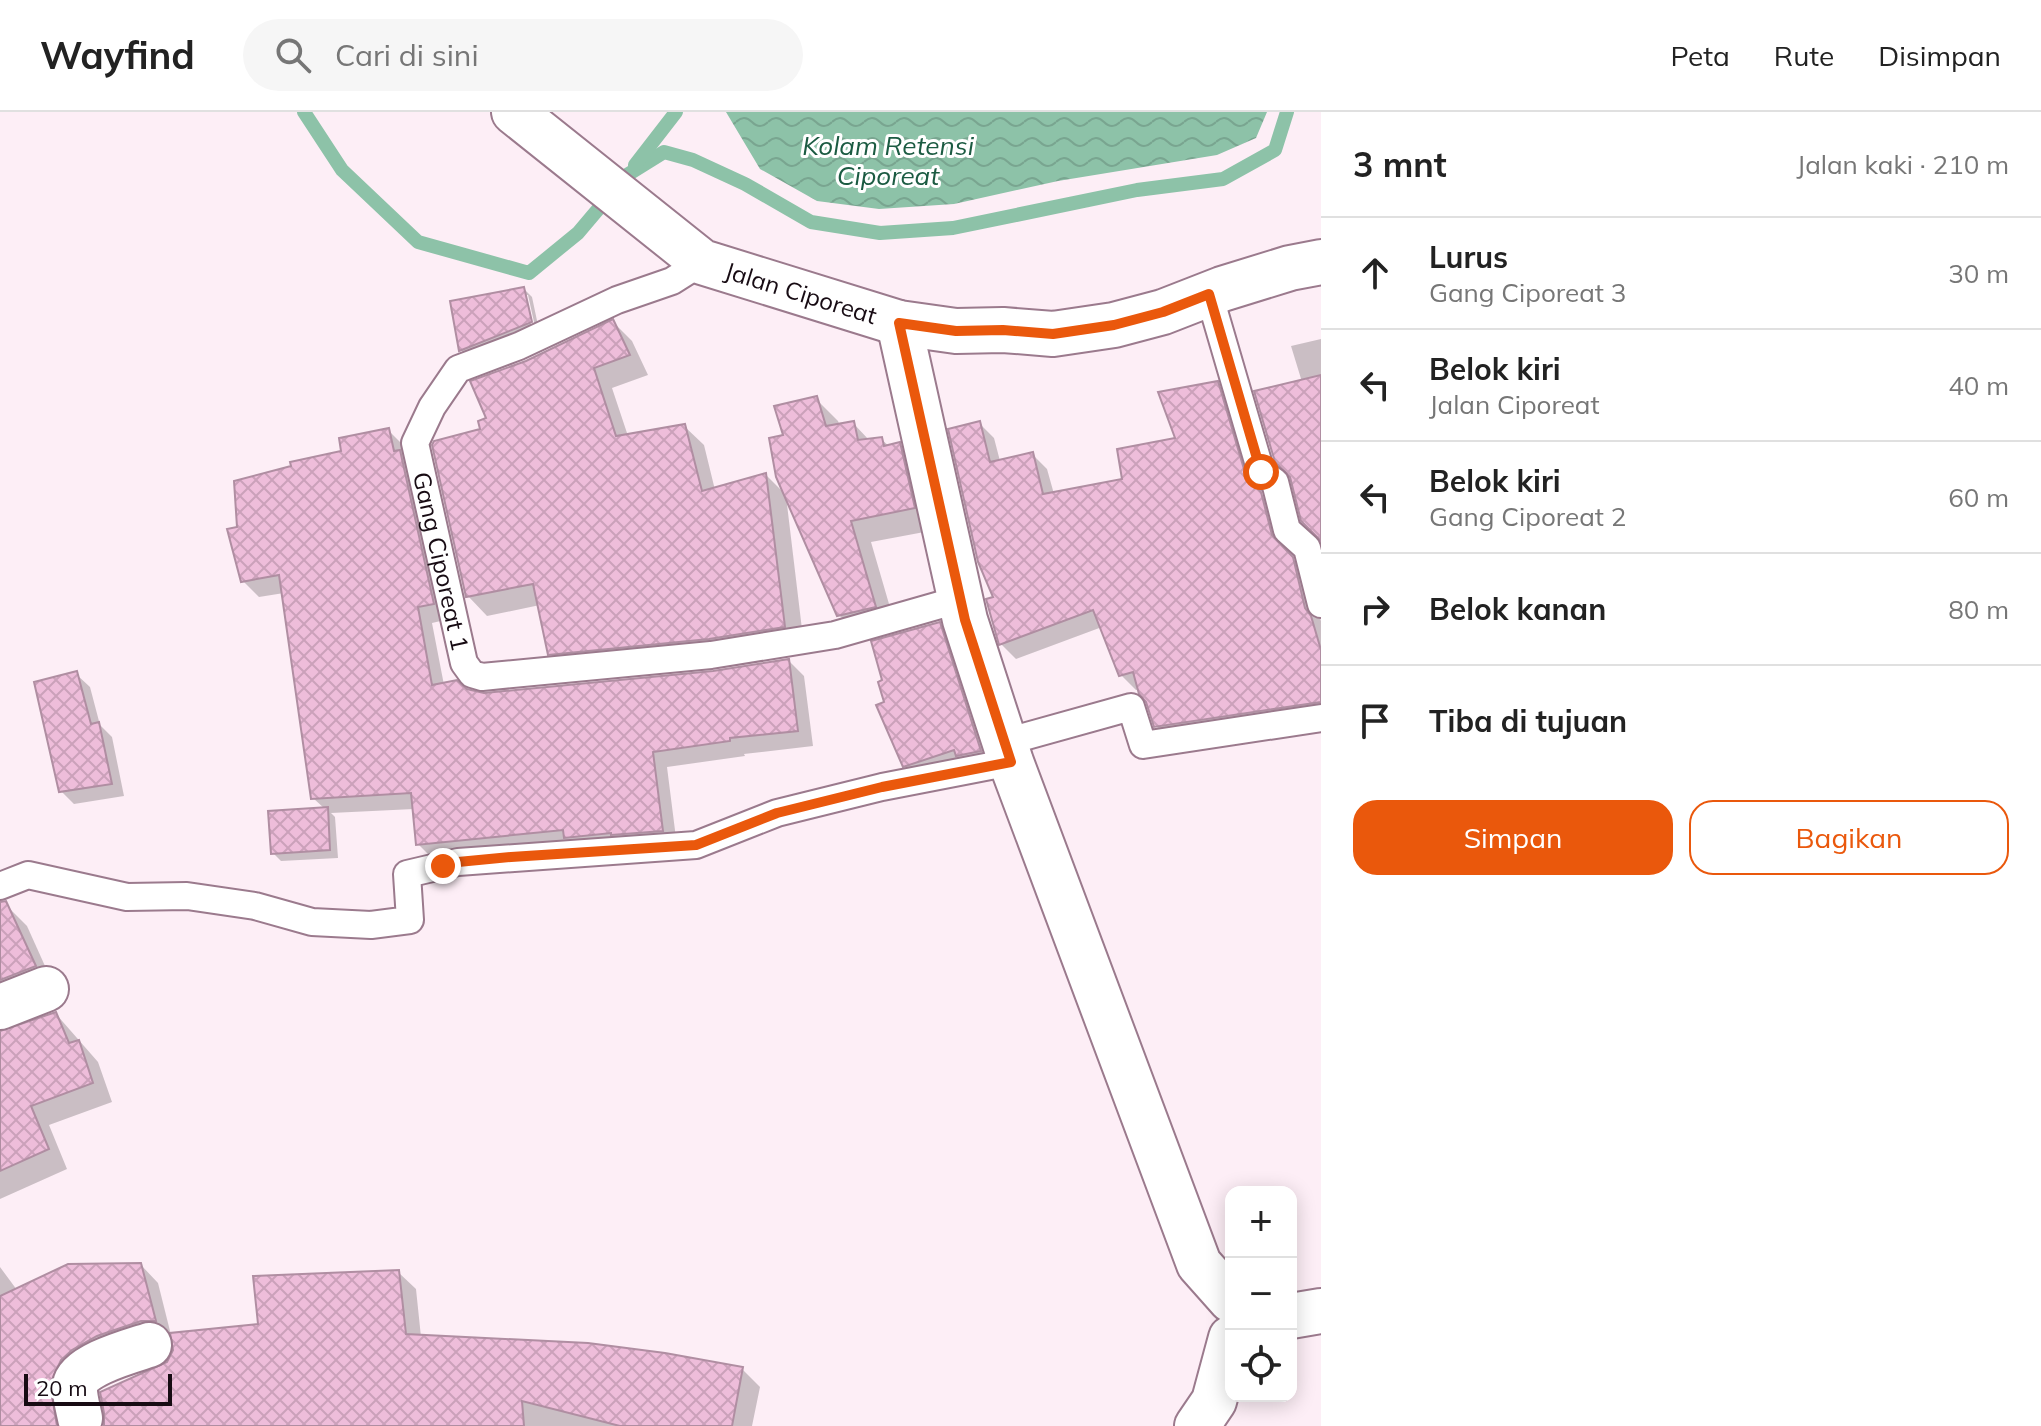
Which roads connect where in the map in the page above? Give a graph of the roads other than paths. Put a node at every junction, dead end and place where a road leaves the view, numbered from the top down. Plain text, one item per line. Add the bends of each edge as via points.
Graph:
1 (514, 112) edge
2 (702, 262) junction
3 (1321, 262) edge
4 (1209, 294) junction
5 (899, 323) junction
6 (961, 599) junction
7 (1321, 604) edge
8 (1321, 718) edge
9 (1008, 752) junction
10 (0, 886) edge
11 (46, 989) dead end
12 (0, 1007) edge
13 (1225, 1293) edge
14 (1321, 1311) edge
15 (1297, 1315) edge
16 (149, 1345) dead end
17 (1225, 1360) edge
18 (78, 1423) edge
19 (1197, 1426) edge

1 - 2 street, Jalan Ciporeat
2 - 5 street, Jalan Ciporeat
2 - 6 lane, Gang Ciporeat 1 via 672,281 458,369 432,407 415,443 464,663 472,674 711,655 835,635
3 - 4 street, Jalan Ciporeat
4 - 5 street, Jalan Ciporeat via 1114,325 1053,334
4 - 7 lane via 1261,472 1275,482 1287,530 1307,548
5 - 6 street
6 - 9 street
8 - 9 lane via 1143,745 1131,707
9 - 10 lane via 777,813 696,845 458,862 407,874 410,920 371,925 312,922 255,906 187,896 127,897 28,875
9 - 13 street via 1199,1264
11 - 12 street
14 - 15 street
16 - 18 street via 79,1377
17 - 19 street via 1214,1401

